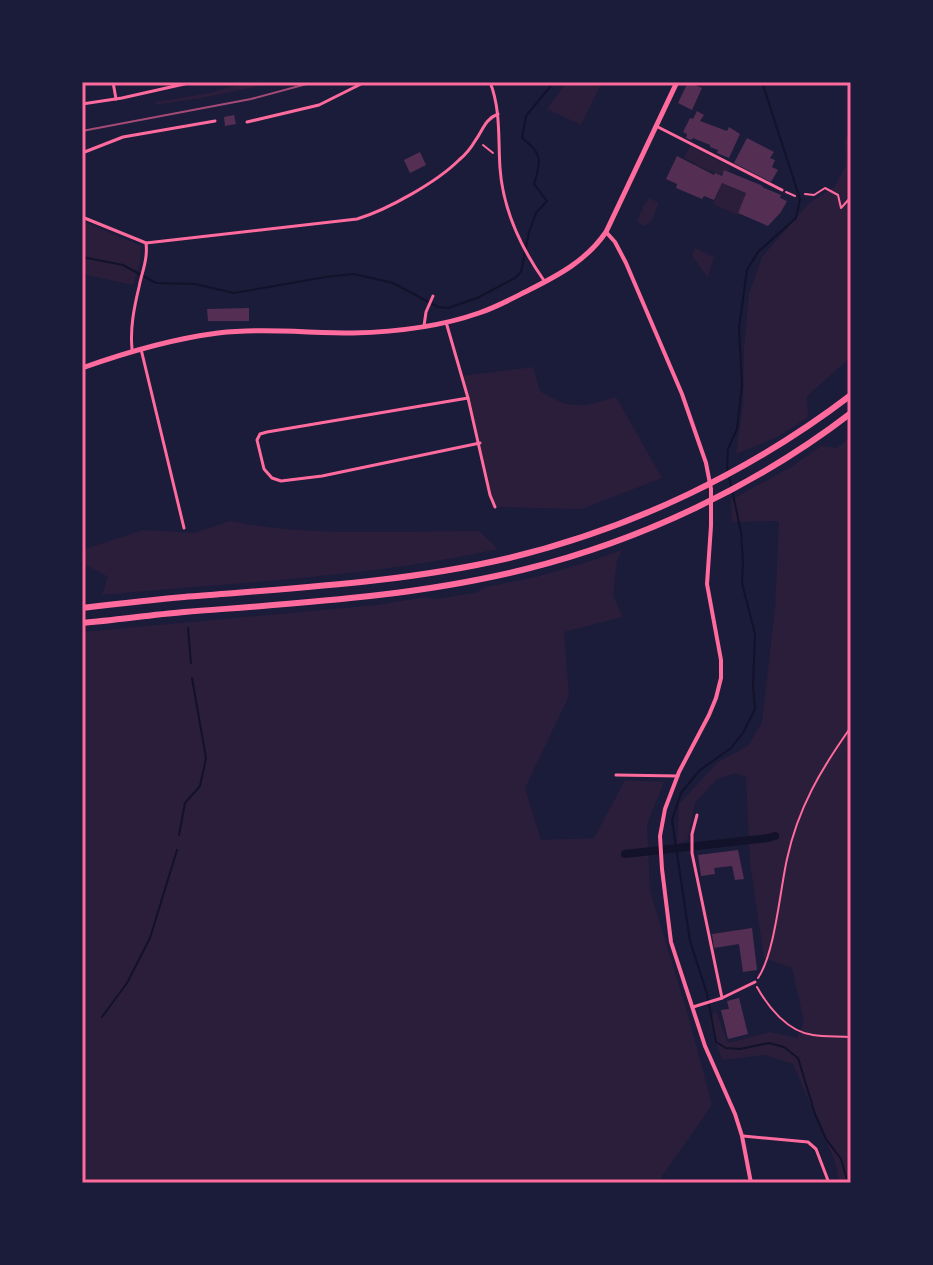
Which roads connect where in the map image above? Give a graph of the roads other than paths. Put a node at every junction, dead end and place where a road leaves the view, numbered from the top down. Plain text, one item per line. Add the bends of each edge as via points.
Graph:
1 (113, 82) edge
2 (193, 82) edge
3 (365, 82) edge
4 (490, 82) edge
5 (677, 82) edge
6 (116, 99) junction
7 (82, 104) edge
8 (498, 114) junction
9 (215, 121) dead end
10 (247, 122) dead end
11 (656, 126) junction
12 (122, 131) dead end
13 (123, 137) junction
14 (82, 153) edge
15 (782, 190) road end
16 (82, 217) edge
17 (606, 232) junction
18 (146, 243) junction
19 (545, 282) junction
20 (433, 296) dead end
21 (446, 322) junction
22 (424, 326) junction
23 (141, 348) junction
24 (132, 351) junction
25 (82, 368) edge
26 (851, 395) edge
27 (468, 398) junction
28 (851, 413) edge
29 (480, 443) junction
30 (495, 507) dead end
31 (184, 528) dead end
32 (82, 608) edge
33 (82, 623) edge
34 (616, 775) dead end
35 (678, 776) junction
36 (697, 815) dead end
37 (755, 982) road end
38 (720, 999) junction
39 (693, 1007) junction
40 (742, 1136) junction
41 (751, 1183) edge
42 (829, 1183) edge

1 - 6 street
2 - 6 street
3 - 10 street via 319,105
4 - 8 street
5 - 11 main road
6 - 7 street
8 - 18 street via 490,117 454,165 377,213 334,223
8 - 19 street via 508,209 520,244
9 - 13 street
11 - 15 street
11 - 17 main road
12 - 13 street
13 - 14 street
16 - 18 street
17 - 19 main road via 591,252
17 - 35 street via 626,263 682,394 711,489 707,584 721,678
18 - 24 street
19 - 21 main road via 499,305
20 - 22 street
21 - 22 main road
21 - 27 street
22 - 23 main road via 355,333 221,333
23 - 24 main road
23 - 31 street
24 - 25 main road
26 - 32 highway via 695,492 594,533 510,557 371,581
27 - 29 street
27 - 29 street via 267,432 257,437 264,469 281,481
28 - 33 highway via 751,479 699,505 597,548 526,569 375,596
29 - 30 street
34 - 35 street
35 - 39 street via 662,824 662,869 671,942
36 - 38 street via 692,853
37 - 38 street
38 - 39 street
39 - 40 street
40 - 41 street
40 - 42 street via 808,1142

